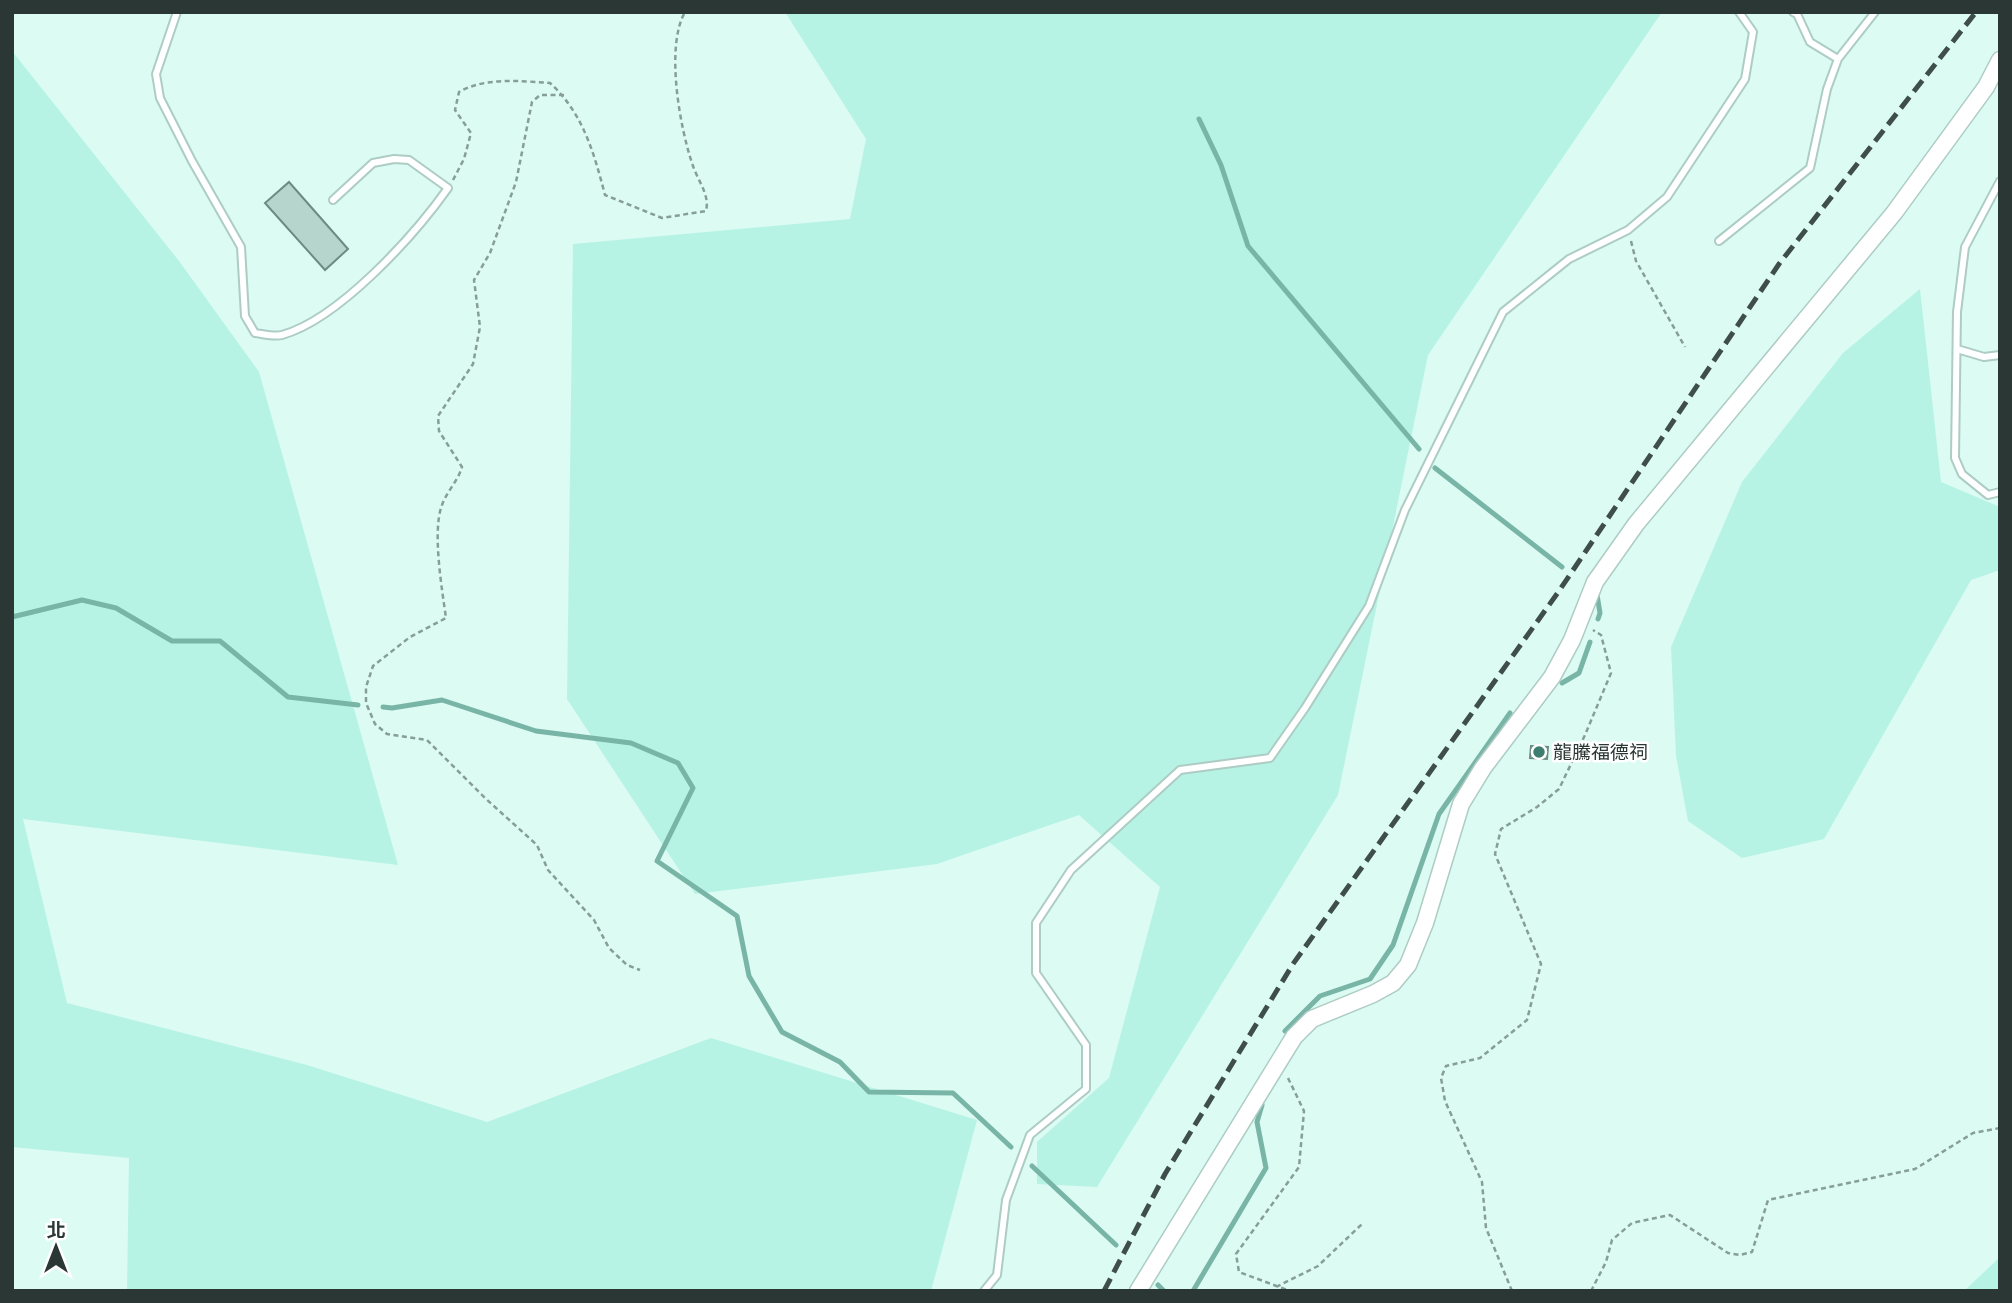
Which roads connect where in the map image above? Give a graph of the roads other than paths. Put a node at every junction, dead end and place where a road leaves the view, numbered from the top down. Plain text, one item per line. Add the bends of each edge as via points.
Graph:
1 (177, 12) edge
2 (1739, 12) edge
3 (1793, 12) edge
4 (1875, 12) edge
5 (1838, 59) junction
6 (2000, 60) edge
7 (2000, 181) edge
8 (333, 200) dead end
9 (1719, 241) dead end
10 (1957, 349) junction
11 (2000, 355) edge
12 (2000, 492) edge
13 (984, 1291) edge
14 (1138, 1291) edge

1 - 8 lane via 156,74 160,98 241,247 245,316 255,333 281,335 334,310 423,223 448,188 409,160 394,159 373,163
2 - 13 lane via 1754,32 1745,79 1667,197 1628,230 1569,259 1503,313 1405,510 1369,606 1270,758 1180,770 1070,870 1036,923 1036,973 1086,1045 1086,1089 1030,1135 1006,1200 997,1275
3 - 5 lane via 1810,42
4 - 5 lane
5 - 9 lane via 1810,168
6 - 14 street via 1986,87 1894,213 1636,524 1595,582 1552,677 1461,804 1408,965 1393,983 1312,1018 1294,1037
7 - 10 lane via 1965,247
10 - 11 lane via 1984,358
10 - 12 lane via 1955,458 1962,474 1988,495

